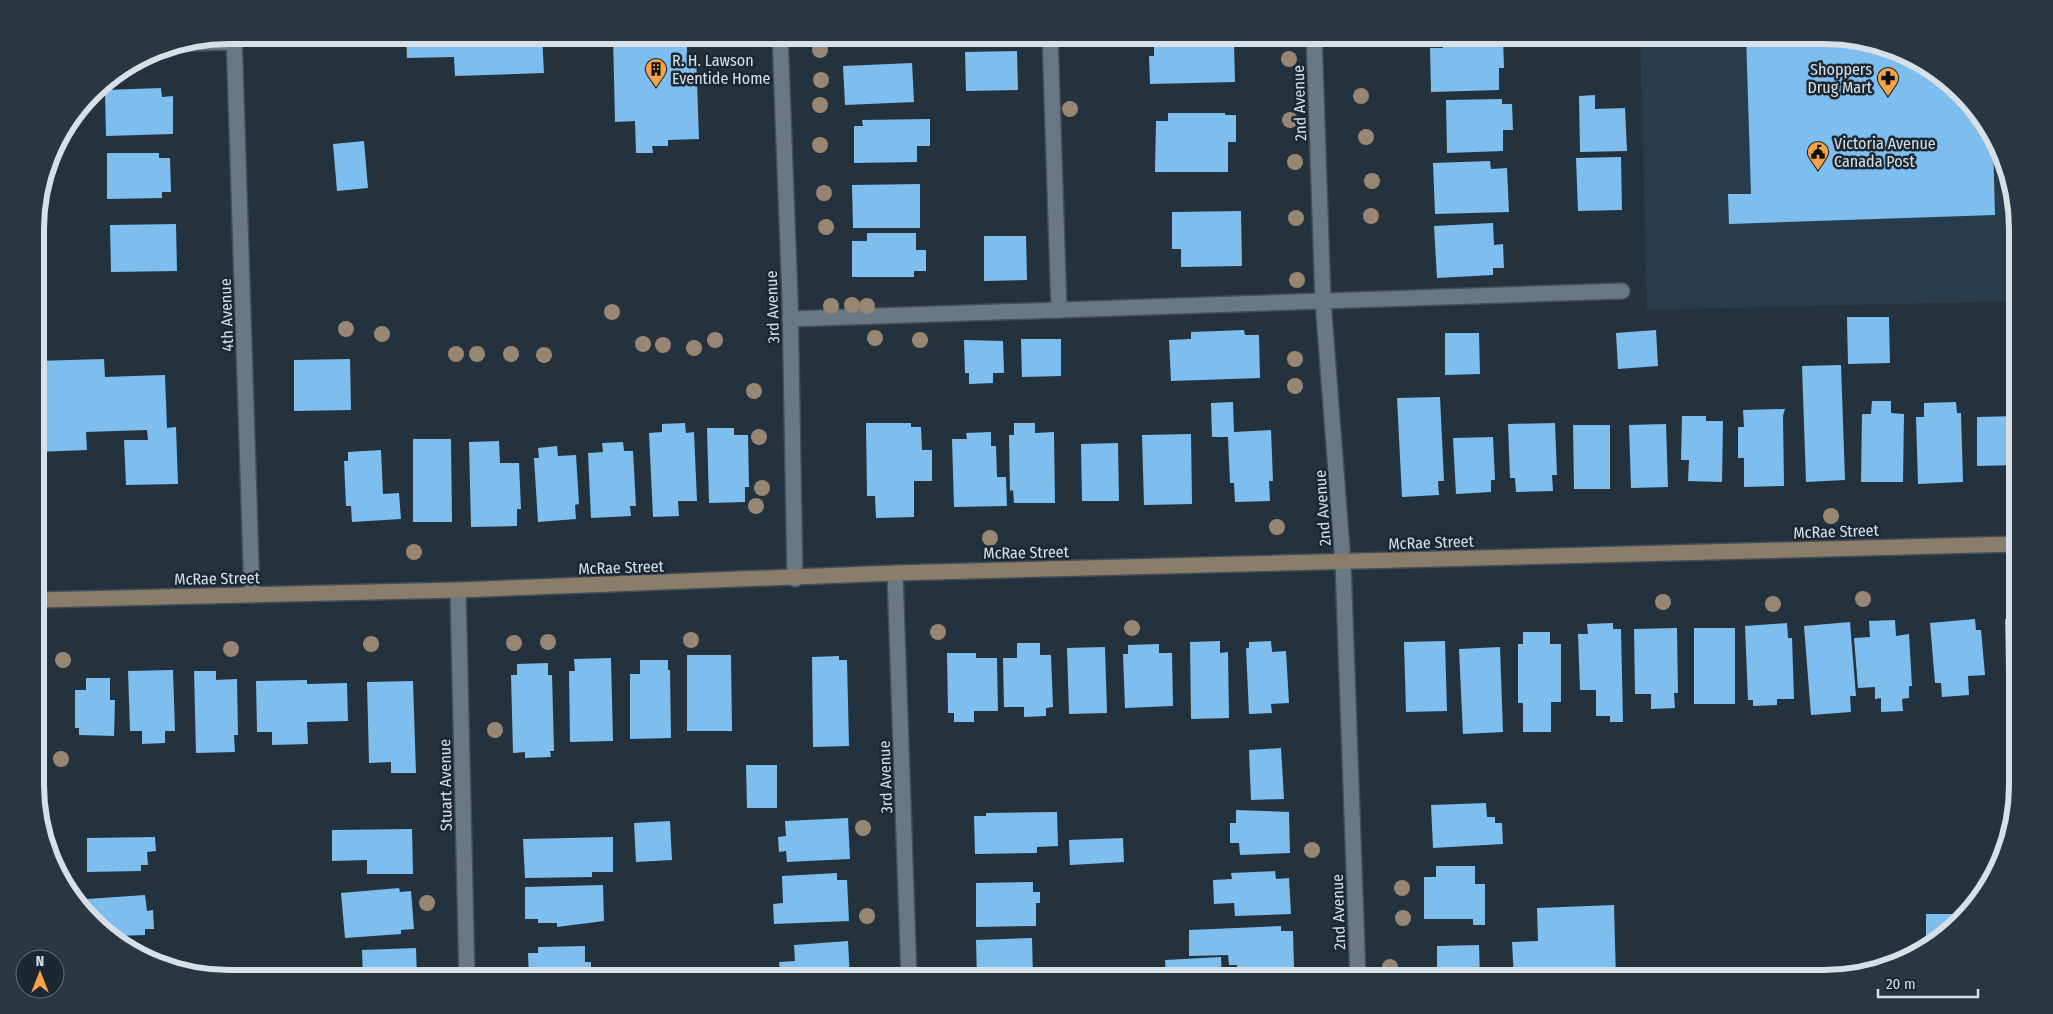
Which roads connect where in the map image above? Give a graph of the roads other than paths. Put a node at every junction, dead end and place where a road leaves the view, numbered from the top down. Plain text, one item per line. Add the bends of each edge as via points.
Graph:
1 (234, 44) edge
2 (780, 44) edge
3 (1050, 44) edge
4 (1314, 44) edge
5 (1622, 290) dead end
6 (1323, 301) junction
7 (1059, 310) junction
8 (790, 319) junction
9 (2009, 544) edge
10 (1343, 563) junction
11 (895, 573) junction
12 (795, 579) junction
13 (458, 590) junction
14 (252, 595) junction
15 (44, 600) edge
16 (467, 970) edge
17 (909, 970) edge
18 (1358, 970) edge

1 - 14 street, 4th Avenue
2 - 8 street, 3rd Avenue
3 - 7 street
4 - 6 street, 2nd Avenue
5 - 6 street
6 - 7 street
6 - 10 street, 2nd Avenue
7 - 8 street
8 - 12 street, 3rd Avenue
9 - 10 street, McRae Street
10 - 11 street, McRae Street
10 - 18 street, 2nd Avenue
11 - 12 street, McRae Street
11 - 17 street, 3rd Avenue
12 - 13 street, McRae Street
13 - 14 street, McRae Street
13 - 16 street, Stuart Avenue
14 - 15 street, McRae Street

